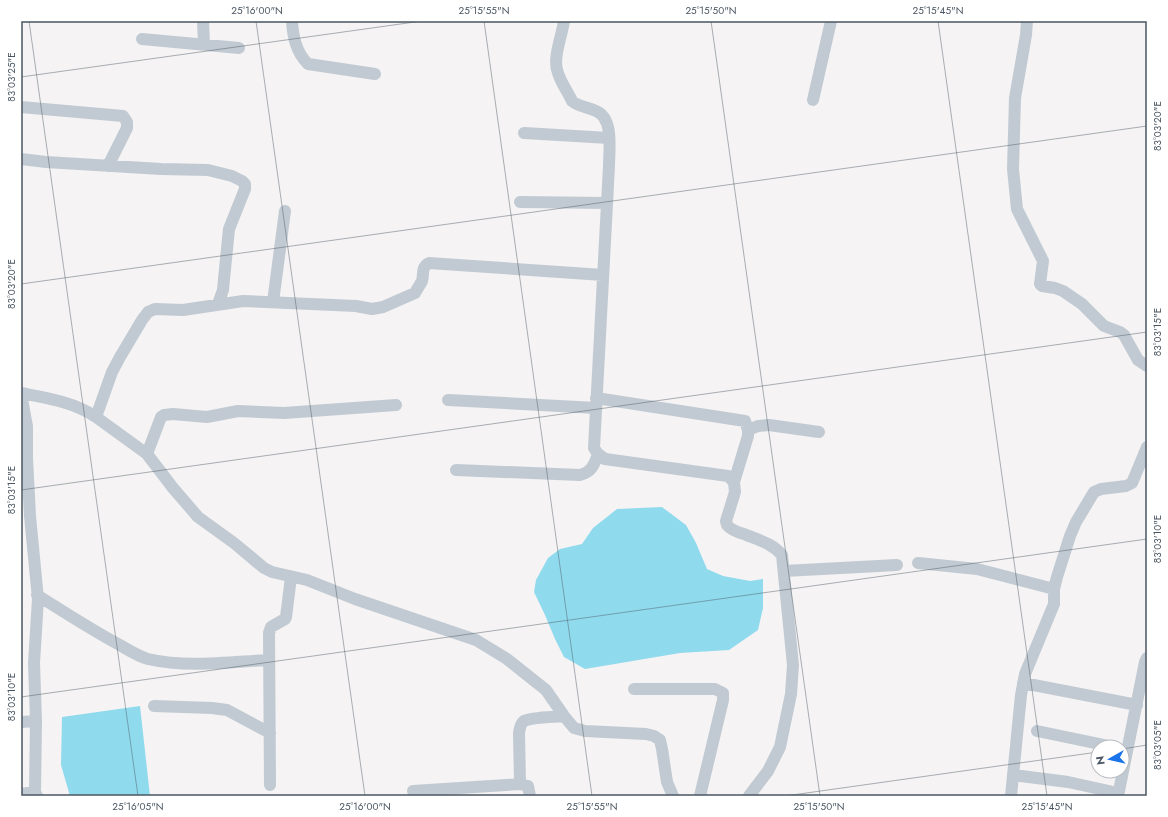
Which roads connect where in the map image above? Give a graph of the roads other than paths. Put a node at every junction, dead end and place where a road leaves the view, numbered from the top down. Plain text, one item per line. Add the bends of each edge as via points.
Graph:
1 (203, 21) edge
2 (292, 21) edge
3 (564, 21) edge
4 (831, 21) edge
5 (1027, 21) edge
6 (142, 38) dead end
7 (204, 44) junction
8 (239, 48) dead end
9 (375, 74) dead end
10 (813, 100) dead end
11 (21, 107) edge
12 (524, 133) dead end
13 (609, 138) junction
14 (21, 159) edge
15 (108, 166) junction
16 (520, 202) dead end
17 (607, 203) junction
18 (285, 212) dead end
19 (603, 274) junction
20 (273, 302) junction
21 (218, 304) junction
22 (1147, 366) edge
23 (21, 394) edge
24 (448, 400) dead end
25 (596, 403) junction
26 (396, 405) dead end
27 (96, 416) junction
28 (748, 430) junction
29 (819, 432) dead end
30 (1147, 447) edge
31 (147, 454) junction
32 (598, 454) junction
33 (456, 470) dead end
34 (734, 482) junction
35 (918, 563) dead end
36 (898, 565) dead end
37 (784, 571) junction
38 (299, 578) junction
39 (1054, 589) junction
40 (37, 595) junction
41 (1147, 658) edge
42 (269, 660) junction
43 (1023, 683) junction
44 (634, 689) dead end
45 (1137, 705) junction
46 (154, 706) dead end
47 (564, 716) junction
48 (36, 721) junction
49 (21, 722) edge
50 (1037, 731) dead end
51 (270, 733) junction
52 (1128, 739) edge
53 (1090, 742) edge
54 (1013, 775) junction
55 (1120, 779) edge
56 (520, 784) junction
57 (270, 785) dead end
58 (413, 791) dead end
59 (21, 794) edge
60 (36, 794) edge
61 (1118, 795) edge
62 (530, 796) edge
63 (673, 796) edge
64 (700, 796) edge
65 (749, 796) edge
66 (1011, 796) edge

1 - 7 street
2 - 9 street via 295,44 308,64
3 - 13 street via 557,57 558,73 572,101 604,116 608,124
4 - 10 street
5 - 22 street via 1015,98 1013,169 1017,208 1043,261 1040,284 1063,291 1082,304 1104,326 1120,332 1138,360
6 - 7 street
7 - 8 street
11 - 15 street via 123,116 127,128
12 - 13 street
13 - 17 street
14 - 15 street
15 - 21 street via 208,170 232,176 245,184 229,230 224,279
16 - 17 street
17 - 19 street
18 - 20 street
19 - 20 street via 429,263 423,269 422,281 415,293 372,309
19 - 25 street
20 - 21 street via 243,301
21 - 27 street via 183,310 155,309 148,312 112,372
23 - 27 street via 64,402
23 - 40 street via 27,426 30,516
24 - 25 street
25 - 28 street via 741,420
25 - 32 street via 594,448
26 - 31 street via 284,413 238,411 207,417 164,415
27 - 31 street
28 - 29 street via 769,425
28 - 34 street
30 - 39 street via 1132,483 1094,492 1070,536
31 - 38 street via 198,517 264,568
32 - 33 street via 592,467 586,473 580,474
32 - 34 street via 605,459 728,476
34 - 37 street via 735,492 727,525 734,531 770,544 782,555
35 - 39 street via 977,569
36 - 37 street
37 - 65 street via 793,665 791,694 780,747 768,771
38 - 42 street via 285,619 271,627
38 - 47 street via 476,640 546,690
39 - 43 street via 1054,604
40 - 42 street via 147,659 182,664
40 - 48 street via 34,663
41 - 45 street
42 - 51 street
43 - 45 street
43 - 54 street
44 - 64 street via 715,689 723,693 724,700
45 - 52 street
46 - 51 street via 227,710
47 - 56 street via 532,719 520,725
47 - 63 street via 574,728 585,731 646,734 660,740 667,782
48 - 49 street
48 - 60 street
50 - 53 street
51 - 57 street
54 - 61 street via 1068,782
54 - 66 street
55 - 61 street
56 - 58 street
56 - 62 street via 528,786
59 - 60 street

